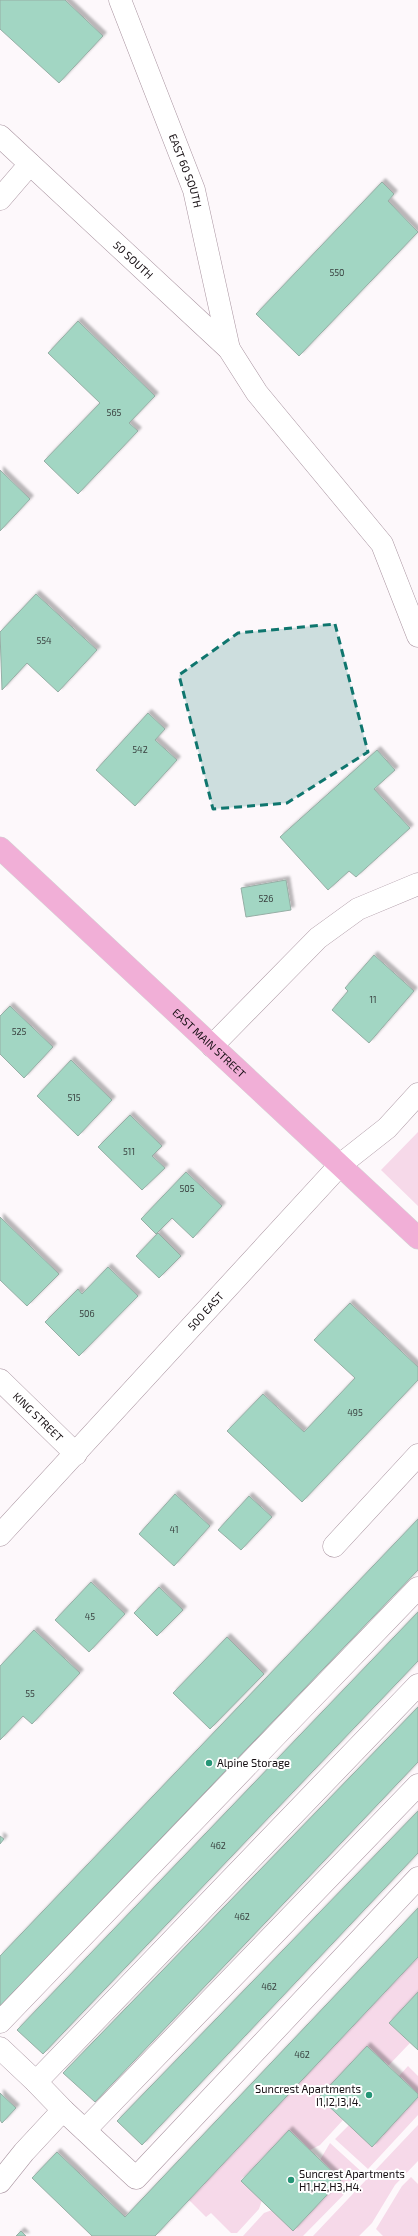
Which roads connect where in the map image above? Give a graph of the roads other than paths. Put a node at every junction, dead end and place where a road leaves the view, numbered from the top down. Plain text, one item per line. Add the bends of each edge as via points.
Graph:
1 (120, 0) edge
2 (0, 136) edge
3 (30, 164) junction
4 (0, 199) edge
5 (229, 349) junction
6 (418, 636) edge
7 (0, 848) edge
8 (418, 884) edge
9 (212, 1046) junction
10 (418, 1094) edge
11 (340, 1165) junction
12 (418, 1238) edge
13 (0, 1380) edge
14 (76, 1454) junction
15 (418, 1455) edge
16 (0, 1536) edge
17 (334, 1546) dead end
18 (418, 1588) edge
19 (418, 1685) edge
20 (418, 1785) edge
21 (418, 1878) edge
22 (0, 2022) edge
23 (0, 2048) edge
24 (36, 2082) junction
25 (63, 2110) junction
26 (85, 2130) junction
27 (0, 2182) edge

1 - 5 street, EAST 60 SOUTH via 194,190
2 - 3 street, 50 SOUTH
3 - 4 street
3 - 5 street, 50 SOUTH
5 - 6 street, 50 SOUTH via 257,393 382,544
7 - 9 main road, EAST MAIN STREET
8 - 9 street via 358,909 318,938
9 - 11 main road, EAST MAIN STREET
10 - 11 street, 500 EAST via 386,1128
11 - 12 main road, EAST MAIN STREET
11 - 14 street, 500 EAST
13 - 14 street, KING STREET
14 - 16 street, 500 EAST
15 - 17 street
18 - 22 street
19 - 24 street
20 - 26 street
21 - 26 street via 136,2178
23 - 24 street
24 - 25 street
25 - 26 street
25 - 27 street

